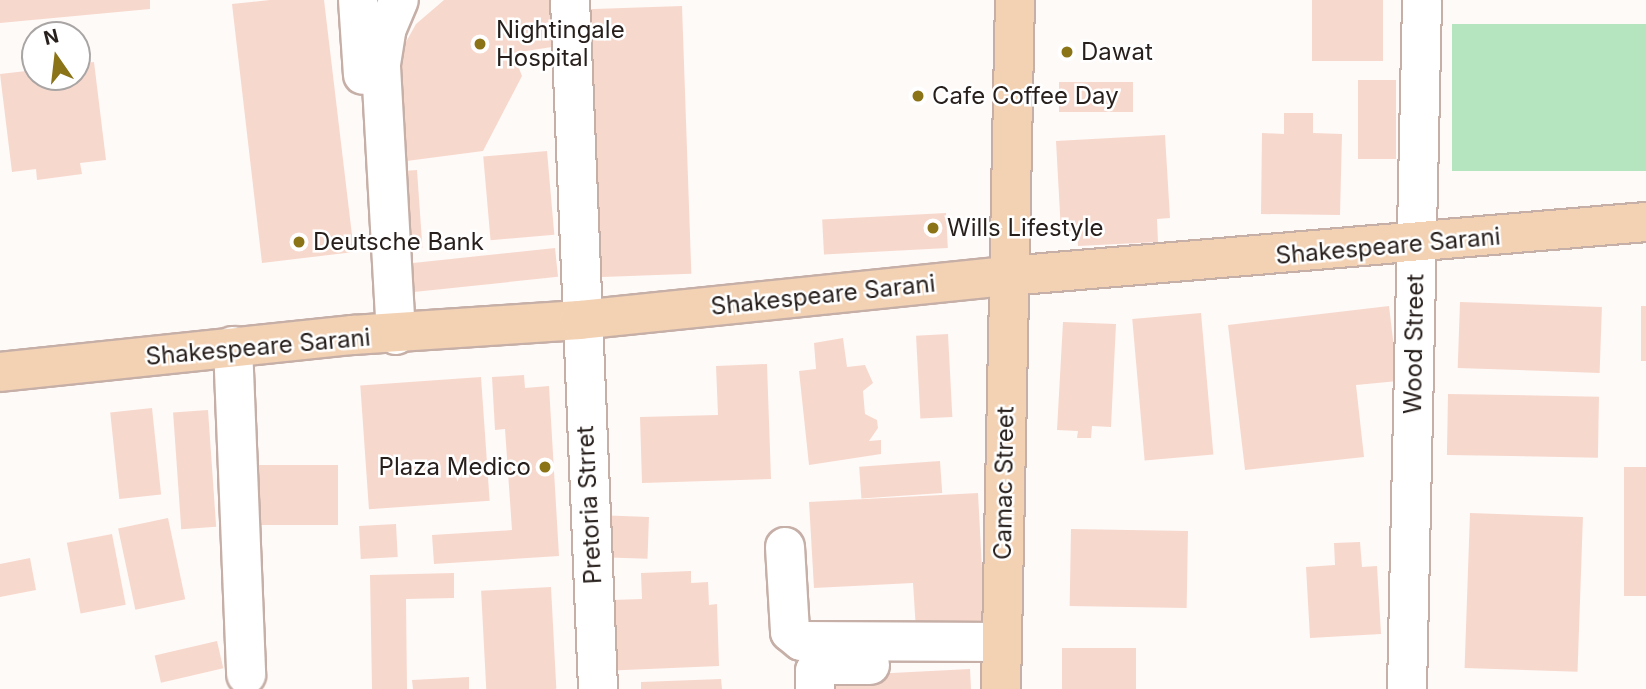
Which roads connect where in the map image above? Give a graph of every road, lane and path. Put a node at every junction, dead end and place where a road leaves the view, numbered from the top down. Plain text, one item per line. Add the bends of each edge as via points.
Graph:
1 (358, 0) edge
2 (399, 0) edge
3 (570, 0) edge
4 (1015, 0) edge
5 (1422, 0) edge
6 (1646, 222) edge
7 (1416, 245) junction
8 (1008, 276) junction
9 (580, 320) junction
10 (390, 336) junction
11 (233, 346) junction
12 (0, 372) edge
13 (785, 547) dead end
14 (1001, 666) edge
15 (246, 675) dead end
16 (598, 689) edge
17 (815, 689) edge
18 (1407, 689) edge

1 - 10 street
2 - 10 street via 387,28 381,64
3 - 9 street, Pretoria Strret
4 - 8 main road, Camac Street
5 - 7 street, Wood Street
6 - 7 main road, Shakespeare Sarani
7 - 8 main road, Shakespeare Sarani
7 - 18 street, Wood Street
8 - 9 main road, Shakespeare Sarani
8 - 14 main road, Camac Street
9 - 10 main road, Shakespeare Sarani
9 - 16 street, Pretoria Strret
10 - 11 main road, Shakespeare Sarani
11 - 12 main road, Shakespeare Sarani
11 - 15 street
13 - 14 street via 790,632 801,641
14 - 17 street via 820,665 815,671

